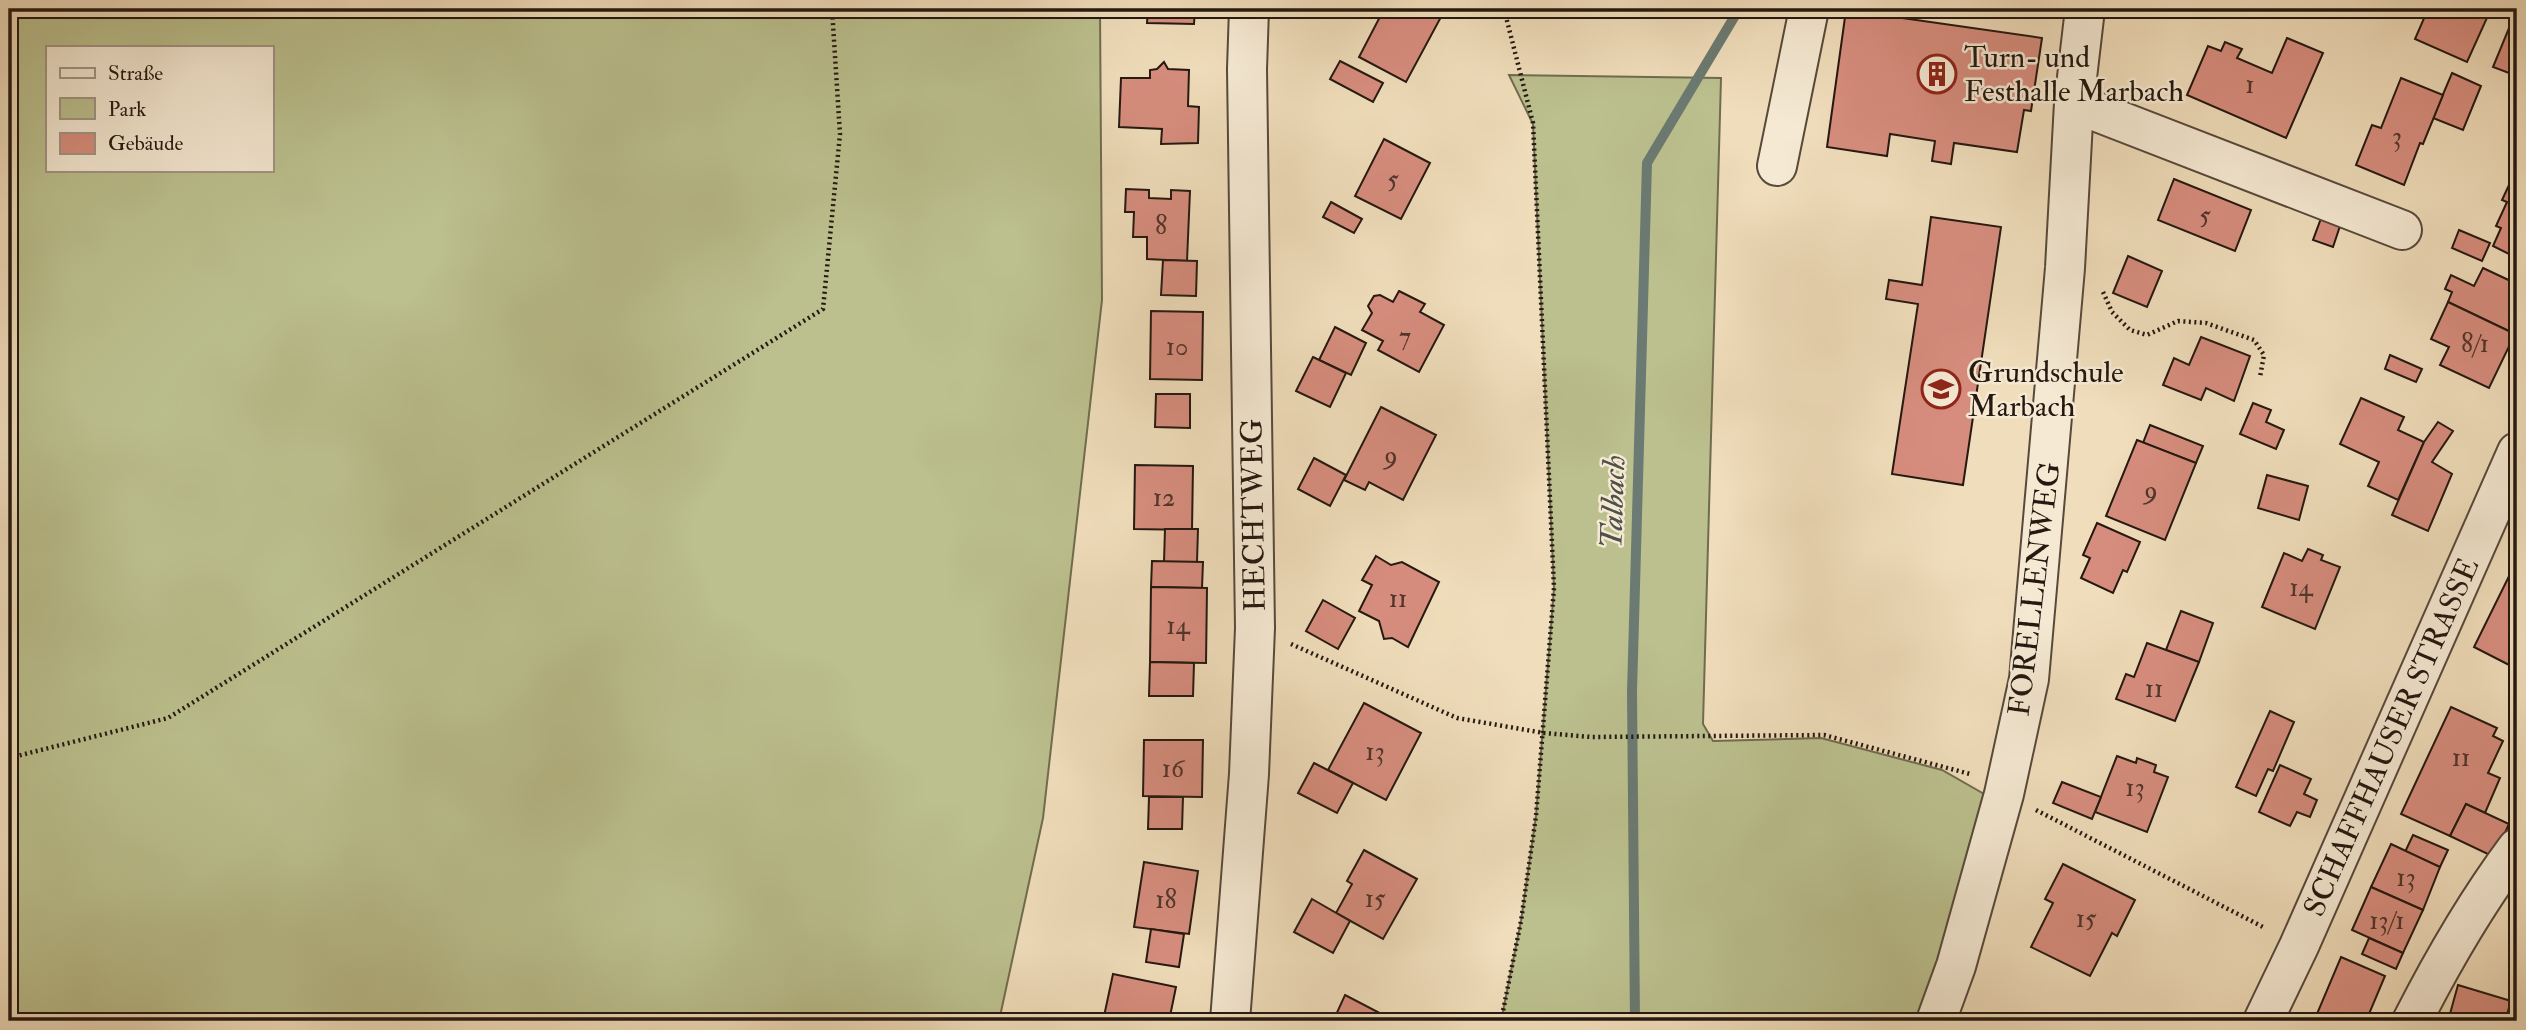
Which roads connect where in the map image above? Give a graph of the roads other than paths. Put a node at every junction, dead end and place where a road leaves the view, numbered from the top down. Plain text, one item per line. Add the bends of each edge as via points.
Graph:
1 (1249, 9) edge
2 (1808, 9) edge
3 (2085, 9) edge
4 (2074, 103) junction
5 (1777, 166) dead end
6 (2402, 230) dead end
7 (2517, 453) edge
8 (2517, 848) edge
9 (1230, 1021) edge
10 (1936, 1021) edge
11 (2263, 1021) edge
12 (2412, 1021) edge

1 - 9 street, HECHTWEG via 1255,628
2 - 5 street
3 - 4 street, FORELLENWEG
4 - 6 street
4 - 10 street, FORELLENWEG via 2065,268 2029,679 2004,794
7 - 11 street, SCHAFFHAUSER STRASSE
8 - 12 street via 2445,956

